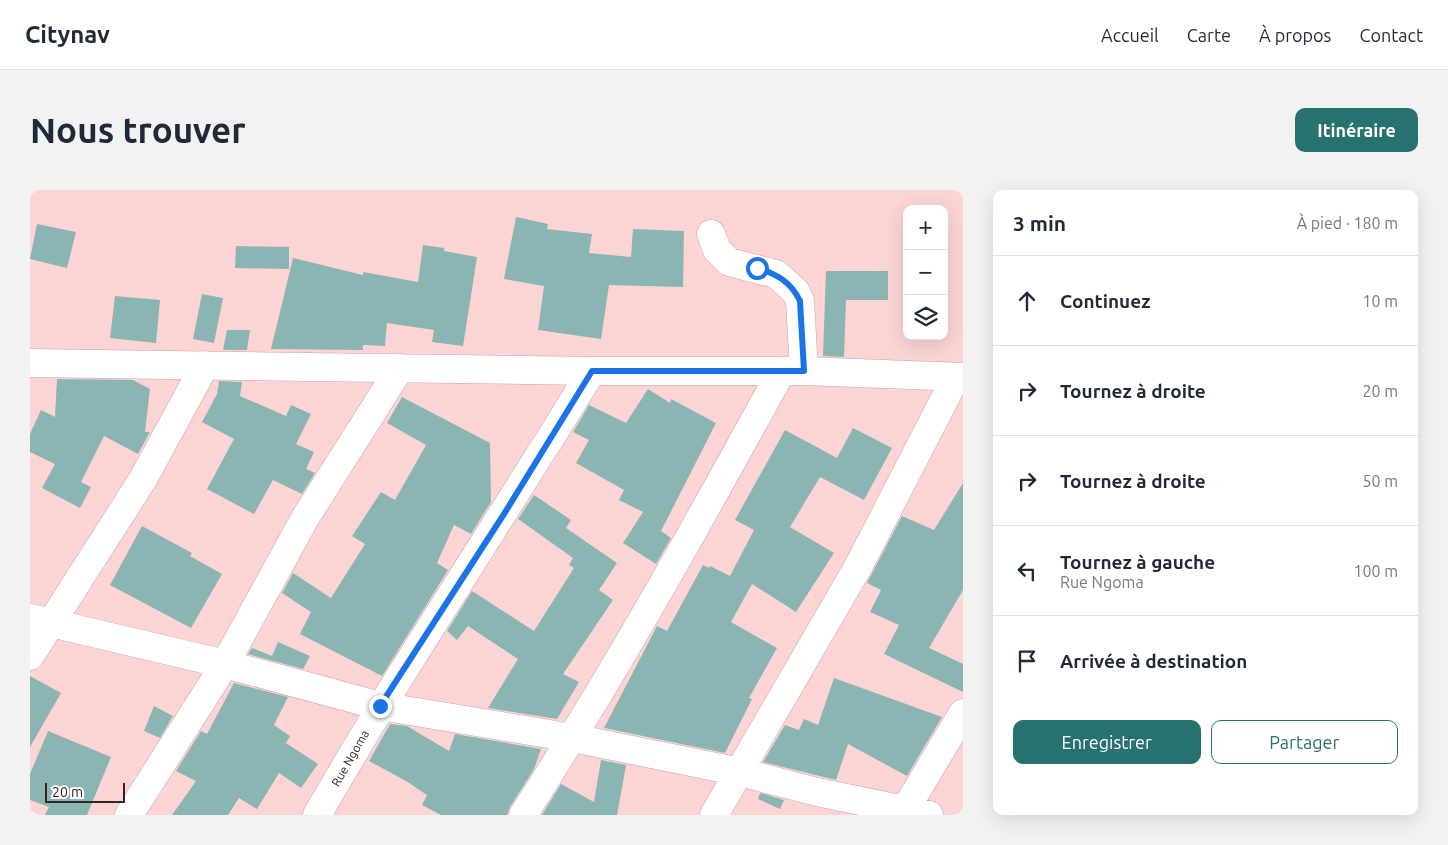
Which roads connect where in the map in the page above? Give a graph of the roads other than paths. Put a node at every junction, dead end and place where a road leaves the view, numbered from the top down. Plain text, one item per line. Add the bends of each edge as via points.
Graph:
1 (710, 234) dead end
2 (30, 363) edge
3 (205, 365) junction
4 (400, 368) junction
5 (592, 371) junction
6 (792, 372) junction
7 (959, 377) edge
8 (40, 621) edge
9 (30, 656) edge
10 (225, 664) junction
11 (380, 706) junction
12 (963, 712) edge
13 (572, 738) junction
14 (740, 772) junction
15 (912, 813) edge
16 (128, 815) edge
17 (317, 815) edge
18 (523, 815) edge
19 (714, 815) edge

1 - 6 street via 717,250 729,262 776,274 796,292 800,301
2 - 3 street
3 - 4 street
3 - 8 street via 143,479
4 - 5 street
4 - 10 street via 306,518
5 - 6 street
5 - 11 street, Rue Ngoma
6 - 7 street
6 - 13 street via 697,525
7 - 14 street via 858,567
8 - 9 street
8 - 10 street
10 - 11 street
10 - 16 street
11 - 13 street
11 - 17 street, Rue Ngoma
12 - 15 street
13 - 14 street
13 - 18 street
14 - 15 street
14 - 19 street

